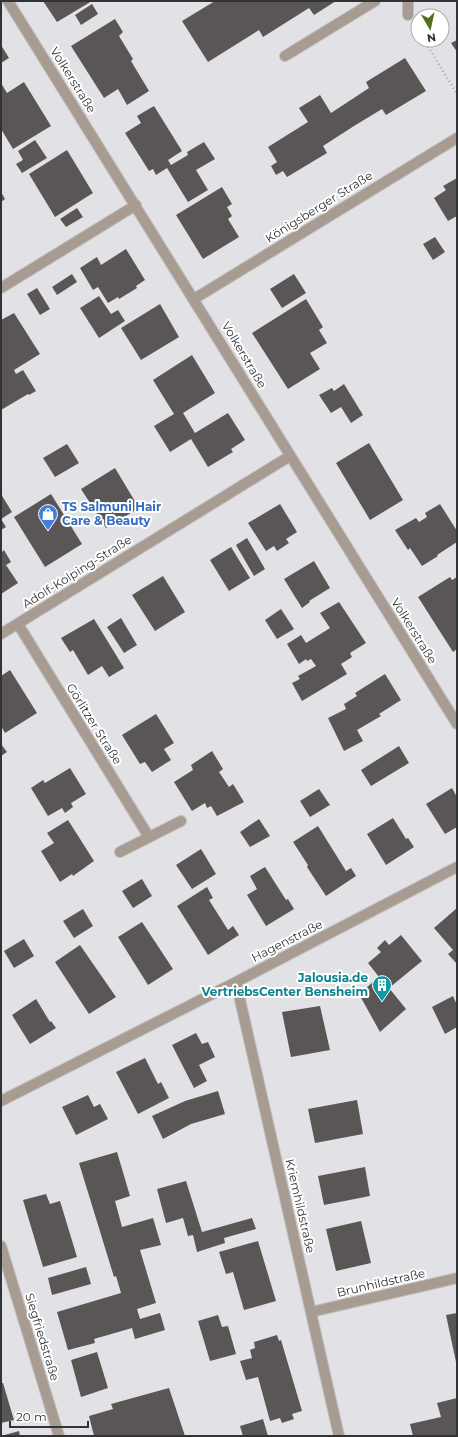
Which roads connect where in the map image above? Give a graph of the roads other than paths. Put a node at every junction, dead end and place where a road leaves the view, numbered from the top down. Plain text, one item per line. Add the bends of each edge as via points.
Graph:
1 (8, 1) edge
2 (375, 1) edge
3 (408, 1) edge
4 (408, 15) dead end
5 (285, 56) dead end
6 (457, 138) edge
7 (136, 205) junction
8 (1, 288) edge
9 (194, 299) junction
10 (290, 456) junction
11 (18, 624) junction
12 (1, 634) edge
13 (457, 724) edge
14 (181, 821) dead end
15 (149, 837) junction
16 (120, 852) dead end
17 (457, 867) edge
18 (236, 982) junction
19 (1, 1102) edge
20 (1, 1246) edge
21 (457, 1278) edge
22 (311, 1312) junction
23 (59, 1436) edge
24 (339, 1436) edge

1 - 7 street, Volkerstraße
2 - 5 street
3 - 4 street
6 - 9 street, Königsberger Straße
7 - 8 street
7 - 9 street, Volkerstraße
9 - 10 street, Volkerstraße
10 - 11 street, Adolf-Kolping-Straße
10 - 13 street, Volkerstraße
11 - 12 street, Adolf-Kolping-Straße
11 - 15 street, Görlitzer Straße
14 - 15 street
15 - 16 street
17 - 18 street, Hagenstraße
18 - 19 street, Hagenstraße
18 - 22 street, Kriemhildstraße
20 - 23 street, Siegfriedstraße
21 - 22 street, Brunhildstraße
22 - 24 street, Kriemhildstraße

